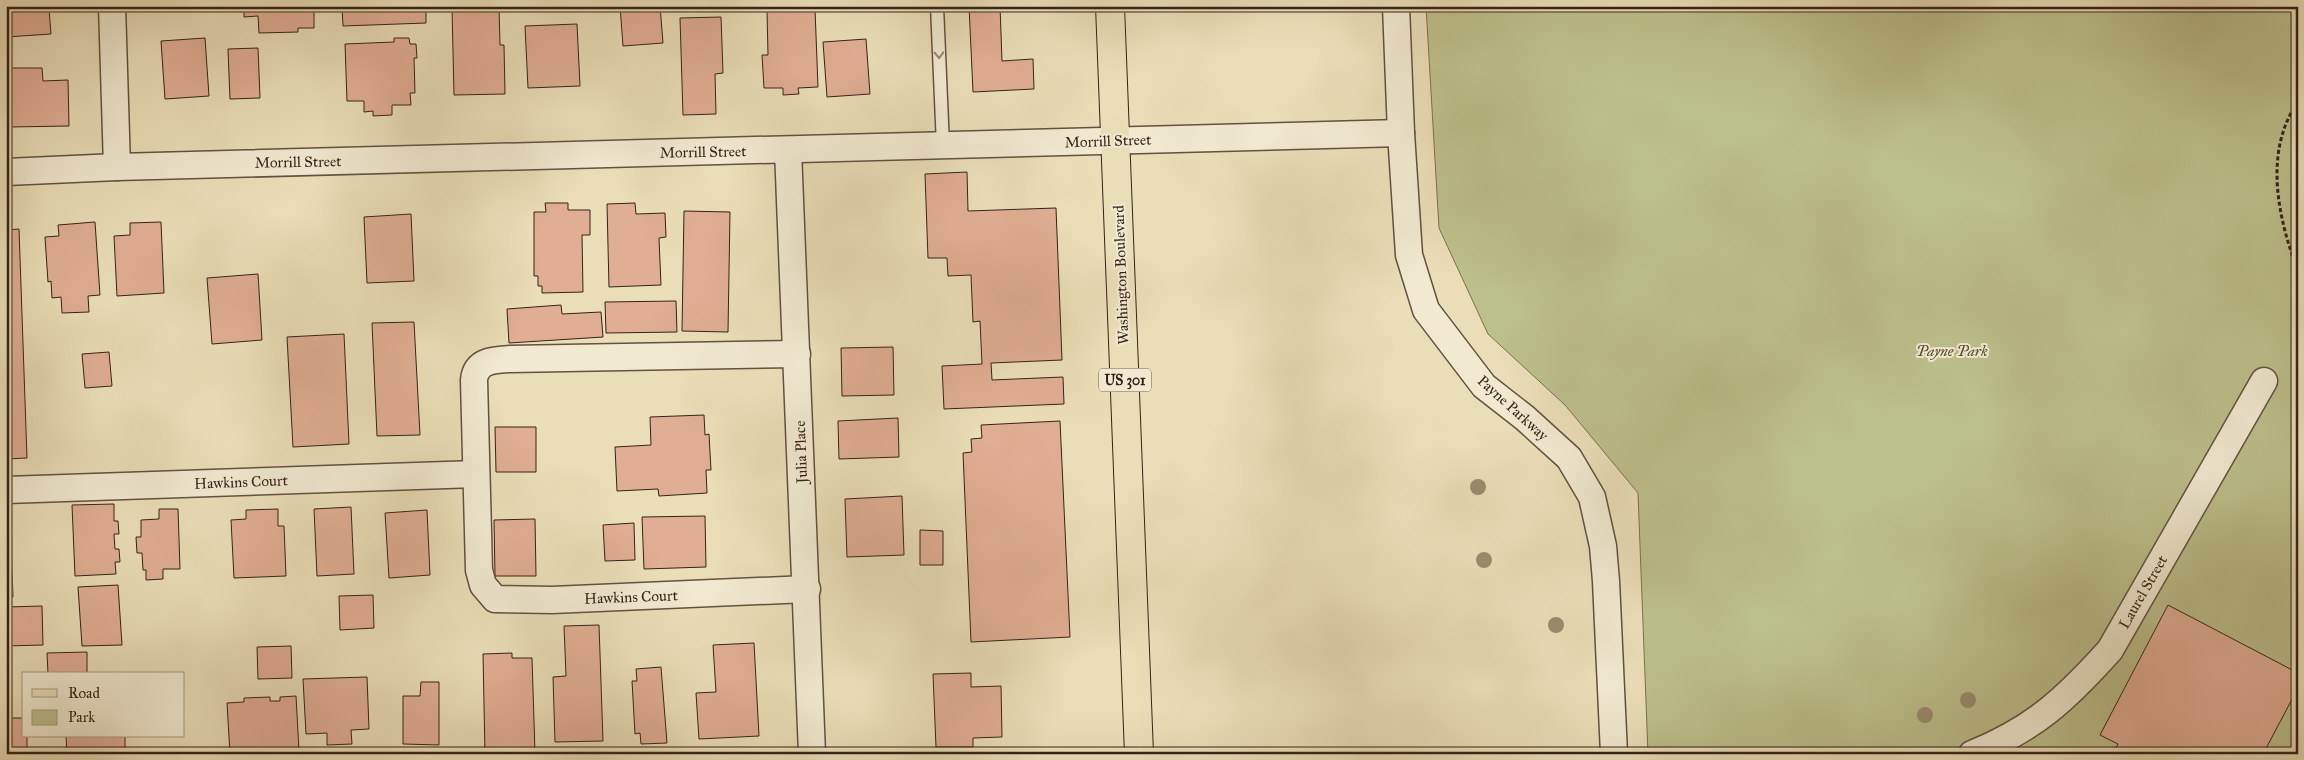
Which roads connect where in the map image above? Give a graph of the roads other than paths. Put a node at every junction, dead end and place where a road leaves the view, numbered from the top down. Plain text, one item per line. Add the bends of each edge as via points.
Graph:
1 (112, 6) edge
2 (937, 6) edge
3 (1110, 6) edge
4 (1396, 6) edge
5 (1400, 133) junction
6 (1116, 141) junction
7 (943, 146) junction
8 (788, 150) junction
9 (117, 166) junction
10 (6, 172) edge
11 (797, 354) junction
12 (2264, 381) dead end
13 (476, 474) junction
14 (6, 490) edge
15 (806, 589) junction
16 (812, 754) edge
17 (1139, 754) edge
18 (1614, 754) edge
19 (1972, 754) edge

1 - 9 street
2 -> 7 lane
3 - 6 main road, Washington Boulevard / US 301
4 - 5 street, Payne Parkway
5 - 6 street, Morrill Street
5 - 18 street, Payne Parkway via 1409,255 1426,310 1484,386 1569,458 1592,497 1603,546 1606,581
6 - 7 street, Morrill Street
6 - 17 main road, Washington Boulevard / US 301
7 - 8 street, Morrill Street
8 - 9 street, Morrill Street
8 - 11 street, Julia Place
9 - 10 street, Morrill Street
11 - 13 street, Hawkins Court via 485,362 474,372
11 - 15 street, Julia Place
12 - 19 street, Laurel Street via 2110,650 2080,684 2043,717 1999,743
13 - 14 street, Hawkins Court
13 - 15 street, Hawkins Court via 479,570 483,585 495,599 552,600
15 - 16 street, Julia Place

